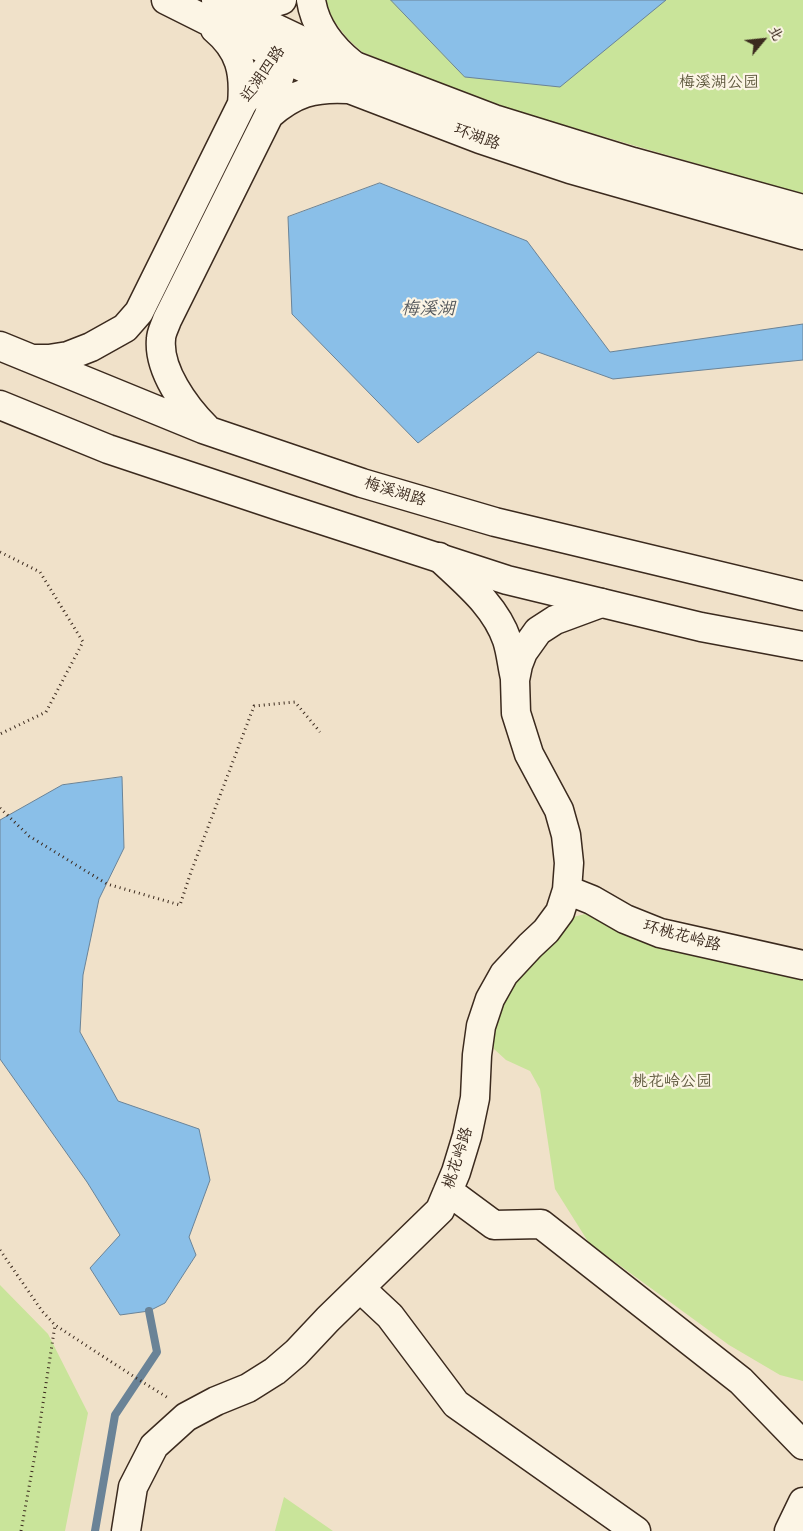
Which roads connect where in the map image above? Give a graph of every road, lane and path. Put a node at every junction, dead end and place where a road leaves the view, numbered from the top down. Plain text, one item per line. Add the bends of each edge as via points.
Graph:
1 (166, 0) edge
2 (221, 0) edge
3 (282, 0) edge
4 (302, 0) edge
5 (311, 0) edge
6 (209, 9) edge
7 (284, 50) junction
8 (354, 78) junction
9 (242, 104) junction
10 (269, 115) junction
11 (803, 209) edge
12 (803, 235) edge
13 (0, 346) edge
14 (28, 358) junction
15 (0, 405) edge
16 (209, 431) junction
17 (0, 552) edge
18 (439, 557) junction
19 (803, 596) edge
20 (602, 603) junction
21 (803, 646) edge
22 (516, 680) junction
23 (320, 732) dead end
24 (0, 734) edge
25 (0, 808) edge
26 (567, 890) junction
27 (803, 965) edge
28 (448, 1190) junction
29 (0, 1250) edge
30 (360, 1288) junction
31 (55, 1325) junction
32 (152, 1388) dead end
33 (803, 1445) edge
34 (803, 1502) edge
35 (21, 1531) edge
36 (126, 1531) edge
37 (636, 1531) edge
38 (789, 1531) edge

1 - 6 main road, 环湖路
2 - 3 main road via 256,4
4 - 7 main road
5 - 8 main road via 315,19
6 - 7 main road, 环湖路
6 - 9 main road via 240,63
7 - 8 main road, 环湖路
7 - 9 main road, 近湖四路
7 - 10 main road, 近湖四路
8 - 10 main road via 293,98
8 - 11 main road, 环湖路
8 - 12 main road, 环湖路 via 480,139 570,169
9 - 14 main road, 近湖四路 via 139,312 125,328 91,347 68,356
10 - 16 main road, 近湖四路 via 166,320 160,338 169,377 190,412
13 - 14 main road, 梅溪湖路
14 - 16 main road, 梅溪湖路
15 - 18 main road via 108,449
16 - 19 main road, 梅溪湖路 via 495,522
17 - 24 path via 40,572 83,642 46,712
18 - 20 main road via 507,580
18 - 22 main road via 489,607 507,641
20 - 21 main road via 701,628
20 - 22 main road via 555,620 538,631 523,652
22 - 26 main road, 桃花岭路 via 516,713 529,754 559,810 566,835
23 - 25 path via 295,702 254,706 180,905 107,884 29,836
26 - 27 main road, 环桃花岭路 via 660,933
26 - 28 main road, 桃花岭路 via 560,912 504,974 490,999 476,1055 475,1098 467,1136
28 - 30 main road, 桃花岭路 via 440,1210
28 - 33 main road via 494,1225 541,1224 741,1381
29 - 31 path
30 - 36 main road, 桃花岭路 via 275,1371 248,1388 186,1417 154,1446 134,1487
30 - 37 main road via 390,1316 456,1404
31 - 32 path
31 - 35 path
34 - 38 main road

